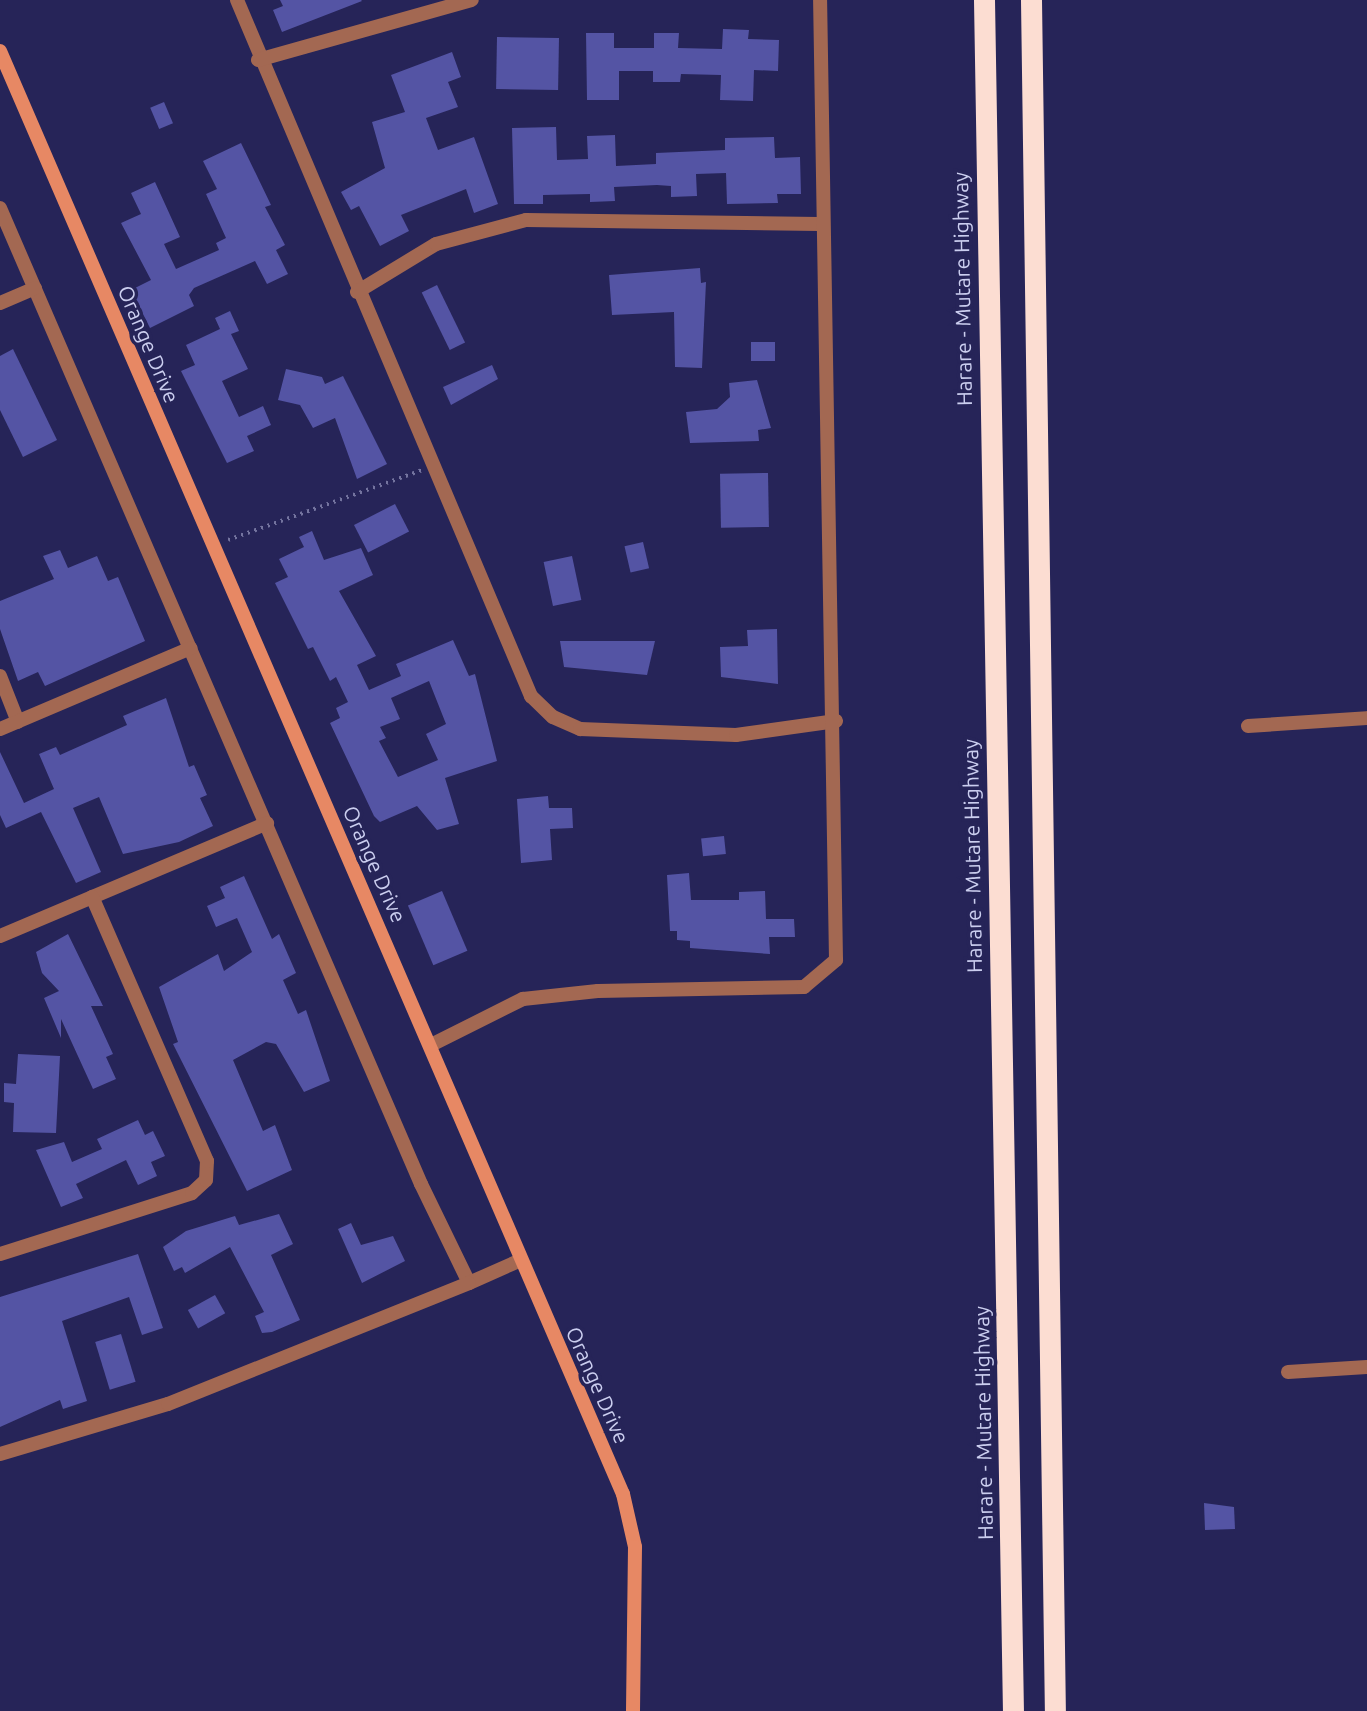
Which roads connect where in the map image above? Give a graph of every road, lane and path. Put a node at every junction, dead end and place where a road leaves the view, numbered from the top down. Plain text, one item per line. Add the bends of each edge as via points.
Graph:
1 (237, 0) edge
2 (472, 0) edge
3 (820, 0) edge
4 (984, 0) edge
5 (1031, 0) edge
6 (0, 51) edge
7 (258, 60) junction
8 (0, 208) edge
9 (819, 224) junction
10 (35, 288) junction
11 (357, 292) junction
12 (0, 303) edge
13 (429, 467) junction
14 (213, 545) junction
15 (191, 648) junction
16 (0, 676) edge
17 (1367, 718) edge
18 (836, 721) junction
19 (18, 722) junction
20 (1248, 726) dead end
21 (0, 729) edge
22 (267, 823) junction
23 (92, 897) junction
24 (0, 936) edge
25 (431, 1045) junction
26 (0, 1254) edge
27 (521, 1260) junction
28 (469, 1283) junction
29 (1367, 1367) edge
30 (1288, 1372) dead end
31 (0, 1454) edge
32 (633, 1711) edge
33 (1013, 1711) edge
34 (1055, 1711) edge

1 - 7 street
2 - 7 street
3 - 9 street
4 - 33 highway, Harare - Mutare Highway
5 - 34 highway
6 - 14 street, Orange Drive
7 - 11 street
8 - 10 street
9 - 11 street via 526,220 436,244
9 - 18 street
10 - 12 street
10 - 15 street
11 - 13 street
13 - 14 path
13 - 18 street via 531,696 553,717 580,729 736,735
14 - 25 street, Orange Drive
15 - 19 street
15 - 22 street
16 - 19 street
17 - 20 street
18 - 25 street via 840,935 836,960 821,978 803,987 598,991 523,999
19 - 21 street
22 - 23 street
22 - 28 street via 421,1184
23 - 24 street
23 - 26 street via 207,1161 206,1180 192,1193
25 - 27 street, Orange Drive
27 - 28 street
27 - 32 street, Orange Drive via 623,1494 635,1547
28 - 31 street via 169,1404
29 - 30 street

